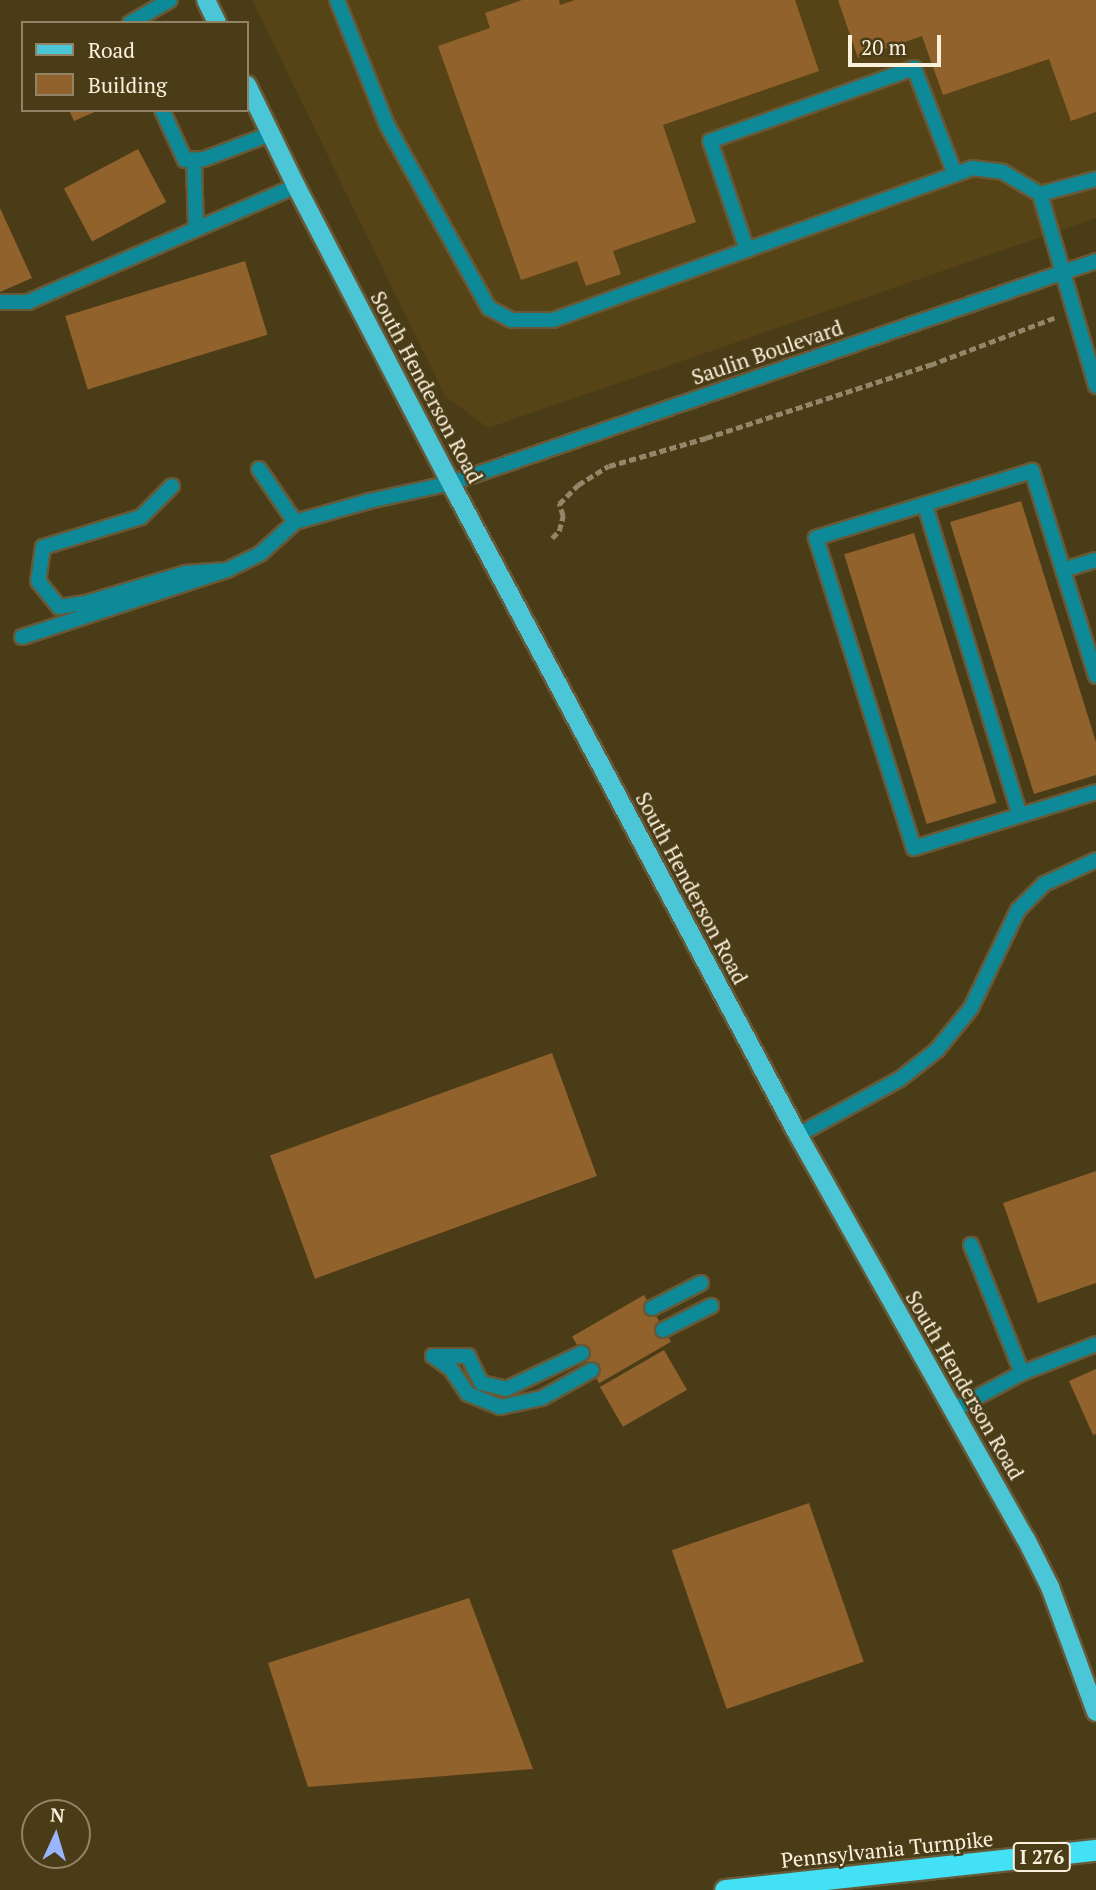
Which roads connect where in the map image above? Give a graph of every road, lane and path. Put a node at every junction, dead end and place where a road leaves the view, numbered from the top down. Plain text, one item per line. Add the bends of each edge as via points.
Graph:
1 (170, 0) edge
2 (206, 0) edge
3 (337, 0) edge
4 (133, 21) edge
5 (216, 21) edge
6 (248, 87) edge
7 (163, 112) edge
8 (270, 134) junction
9 (194, 161) junction
10 (955, 174) junction
11 (1096, 179) edge
12 (296, 186) junction
13 (1040, 194) junction
14 (196, 229) junction
15 (747, 250) junction
16 (1096, 261) edge
17 (1063, 272) junction
18 (0, 302) edge
19 (1073, 309) junction
20 (1096, 386) edge
21 (259, 469) dead end
22 (451, 483) junction
23 (172, 486) dead end
24 (925, 505) junction
25 (295, 522) junction
26 (552, 538) dead end
27 (1096, 560) edge
28 (227, 570) junction
29 (1063, 570) junction
30 (22, 637) dead end
31 (1096, 676) edge
32 (1096, 792) edge
33 (1020, 815) junction
34 (1096, 860) edge
35 (798, 1135) junction
36 (971, 1245) dead end
37 (701, 1283) dead end
38 (711, 1306) dead end
39 (652, 1308) dead end
40 (663, 1330) dead end
41 (1096, 1344) edge
42 (582, 1353) dead end
43 (592, 1370) dead end
44 (1022, 1373) junction
45 (953, 1410) junction
46 (1096, 1712) edge
47 (1096, 1850) edge
48 (725, 1890) edge

1 - 4 street
2 - 5 main road
3 - 15 street via 387,125 489,309 512,320 553,320
6 - 8 main road, South Henderson Road
7 - 9 street via 186,160
8 - 9 street
8 - 12 main road, South Henderson Road
9 - 14 street
10 - 13 street via 972,168 1003,172
10 - 15 street
10 - 15 street via 914,68 710,141
11 - 13 street
12 - 14 street
12 - 22 main road, South Henderson Road
13 - 17 street
14 - 18 street via 28,302
16 - 17 street, Saulin Boulevard
17 - 19 street
17 - 22 street, Saulin Boulevard
19 - 20 street
19 - 26 path via 930,365 609,466 578,485 559,504 563,516
21 - 25 street
22 - 25 street, Saulin Boulevard
22 - 35 main road, South Henderson Road
23 - 28 street via 141,517 43,547 38,582 59,607 89,603 185,573
24 - 29 street via 1032,471
24 - 33 street
24 - 33 street via 816,538 914,848
25 - 28 street via 260,554
27 - 29 street
28 - 30 street
29 - 31 street
32 - 33 street
34 - 35 street via 1044,884 1018,910 971,1008 937,1050 900,1079
35 - 45 main road, South Henderson Road
36 - 44 street
37 - 39 street
38 - 40 street
41 - 44 street
42 - 43 street via 506,1389 481,1383 468,1356 433,1356 451,1369 468,1394 500,1407 542,1398
44 - 45 street
45 - 46 main road, South Henderson Road via 1050,1587
47 - 48 highway, Pennsylvania Turnpike / I 276

